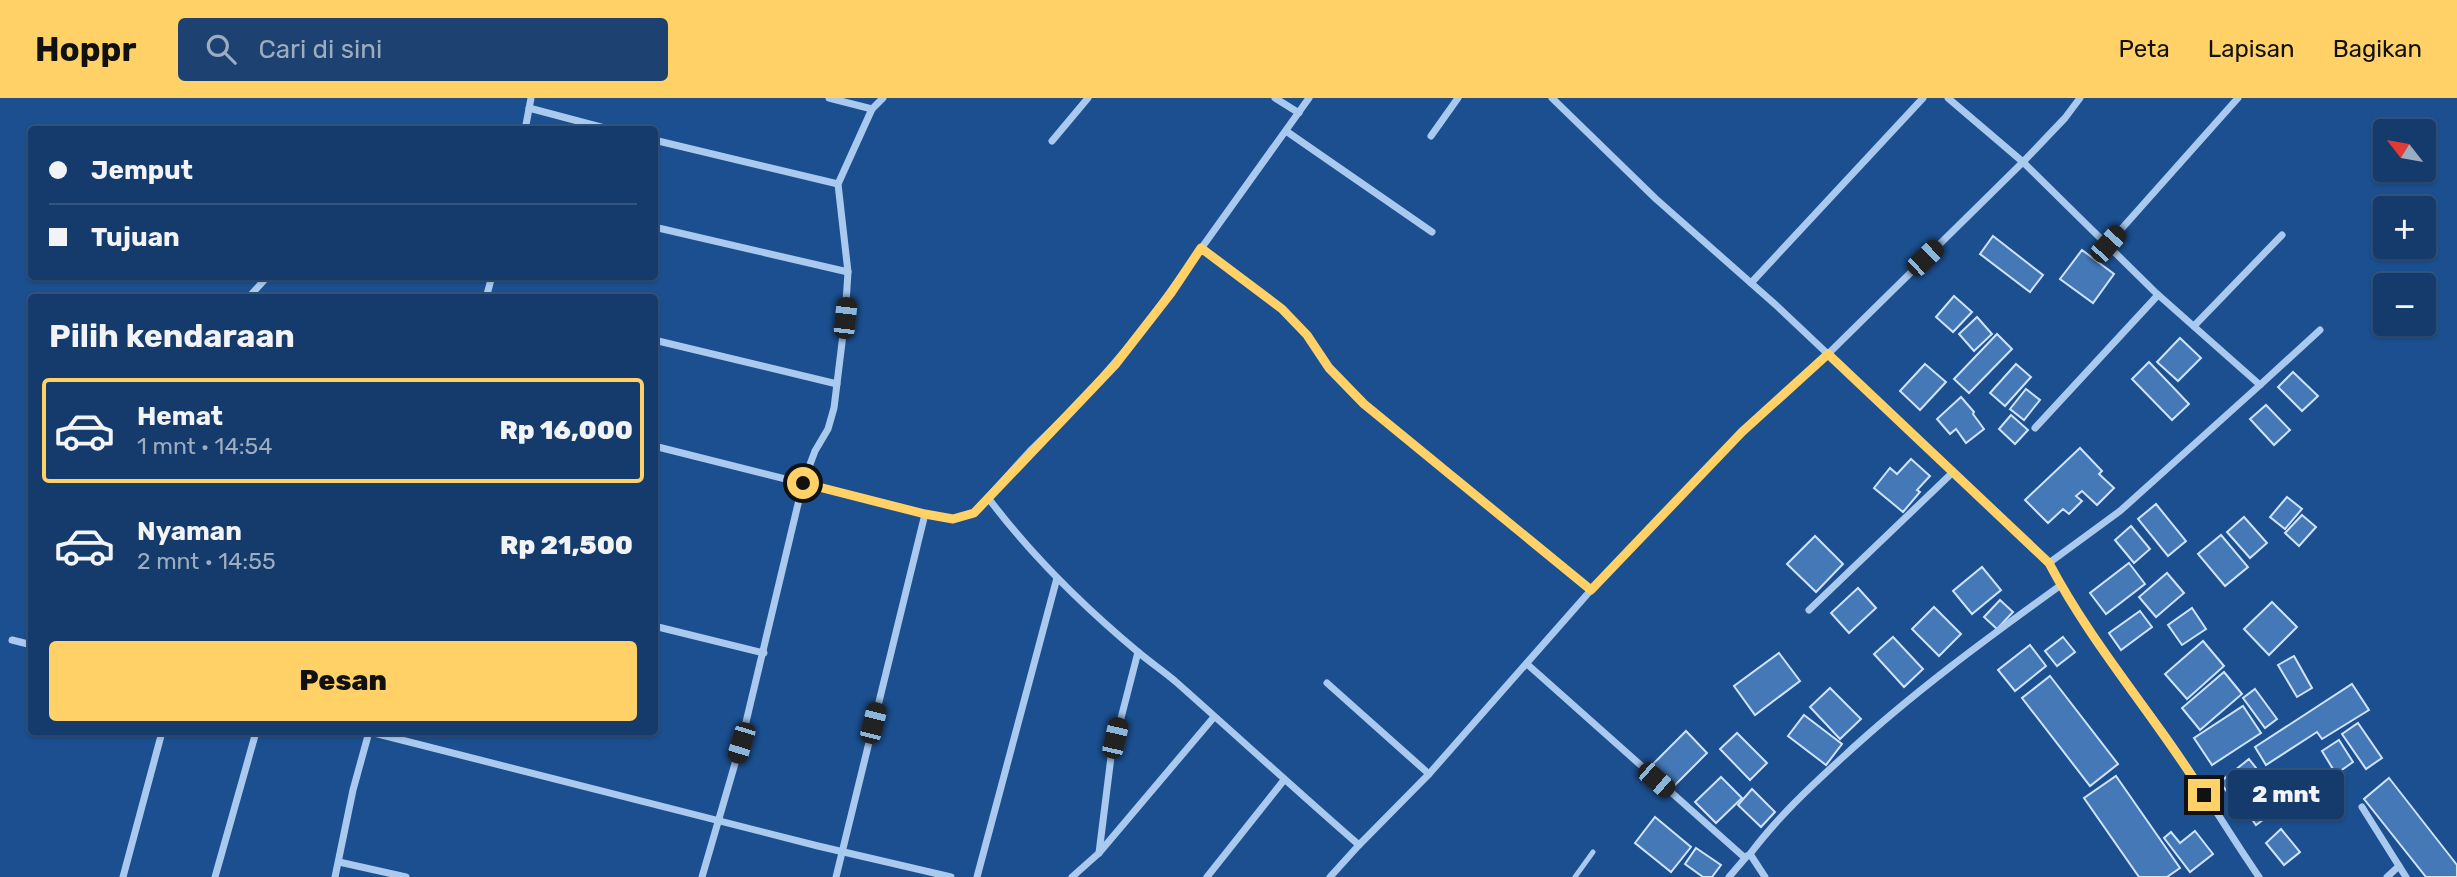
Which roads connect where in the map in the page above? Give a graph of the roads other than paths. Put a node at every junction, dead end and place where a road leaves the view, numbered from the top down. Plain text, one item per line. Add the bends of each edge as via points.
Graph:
1 (531, 98) edge
2 (829, 98) edge
3 (883, 98) edge
4 (1088, 98) edge
5 (1275, 98) edge
6 (1309, 98) edge
7 (1458, 98) edge
8 (1552, 98) edge
9 (1923, 98) edge
10 (1948, 98) edge
11 (2080, 98) edge
12 (2238, 98) edge
13 (529, 108) junction
14 (873, 109) junction
15 (1299, 113) junction
16 (527, 126) edge
17 (597, 126) edge
18 (1286, 131) junction
19 (1431, 136) dead end
20 (658, 141) edge
21 (1052, 141) dead end
22 (2023, 162) junction
23 (838, 184) junction
24 (658, 228) edge
25 (1432, 232) dead end
26 (2282, 235) dead end
27 (2108, 244) junction
28 (1201, 248) junction
29 (848, 272) junction
30 (264, 280) edge
31 (1751, 283) junction
32 (252, 294) edge
33 (2158, 295) junction
34 (2194, 326) junction
35 (2320, 330) dead end
36 (658, 341) edge
37 (1828, 354) junction
38 (837, 384) junction
39 (2260, 385) junction
40 (2035, 428) dead end
41 (658, 447) edge
42 (1952, 473) junction
43 (803, 483) junction
44 (989, 499) junction
45 (925, 514) junction
46 (2049, 563) junction
47 (1057, 578) junction
48 (2061, 585) junction
49 (1591, 590) junction
50 (1809, 610) dead end
51 (658, 627) edge
52 (12, 640) dead end
53 (28, 644) edge
54 (1138, 652) junction
55 (764, 653) junction
56 (1527, 664) junction
57 (1327, 684) dead end
58 (1214, 717) junction
59 (161, 735) edge
60 (255, 735) edge
61 (368, 735) edge
62 (381, 735) edge
63 (1429, 774) junction
64 (1284, 780) junction
65 (2362, 807) dead end
66 (718, 819) junction
67 (1359, 845) junction
68 (844, 850) junction
69 (1593, 852) dead end
70 (1099, 853) junction
71 (1747, 856) junction
72 (339, 862) junction
73 (2399, 866) junction
74 (123, 877) edge
75 (215, 877) edge
76 (335, 877) edge
77 (406, 877) edge
78 (702, 877) edge
79 (836, 877) edge
80 (951, 877) edge
81 (977, 877) edge
82 (1072, 877) edge
83 (1207, 877) edge
84 (1330, 877) edge
85 (1575, 877) edge
86 (1729, 877) edge
87 (1765, 877) edge
88 (2259, 877) edge
89 (2387, 877) edge
90 (2406, 877) edge

1 - 13 street
2 - 14 street
3 - 14 street
4 - 21 street
5 - 15 street
6 - 15 street
7 - 19 street
8 - 31 street
9 - 31 street
10 - 22 street
11 - 22 street
12 - 27 street
13 - 16 street
13 - 17 street
14 - 23 street
15 - 18 street
18 - 25 street
18 - 28 street
20 - 23 street
22 - 27 street
22 - 37 street
23 - 29 street
24 - 29 street
26 - 34 street
27 - 33 street
28 - 44 street via 1115,365
28 - 49 street via 1282,309 1364,404
29 - 38 street
30 - 32 street
31 - 37 street
33 - 34 street
33 - 40 street
34 - 39 street
35 - 39 street
36 - 38 street
37 - 42 street
37 - 49 street via 1742,432
38 - 43 street via 828,429
39 - 46 street via 2120,511
41 - 43 street
42 - 46 street
42 - 50 street
43 - 45 street
43 - 55 street
44 - 45 street via 962,517
44 - 47 street
45 - 68 street
46 - 48 street
47 - 54 street
47 - 81 street
48 - 71 street via 1873,730 1771,826
48 - 88 street
49 - 56 street
51 - 55 street
52 - 53 street
54 - 58 street
54 - 70 street via 1111,757
55 - 66 street
56 - 63 street
56 - 71 street
57 - 63 street
58 - 64 street
58 - 70 street
59 - 74 street
60 - 75 street
61 - 72 street
62 - 66 street
63 - 67 street
64 - 67 street
64 - 83 street
65 - 73 street
66 - 68 street
66 - 78 street
67 - 84 street
68 - 79 street
68 - 80 street
69 - 85 lane
70 - 82 street
71 - 86 street
71 - 87 street
72 - 76 street
72 - 77 street
73 - 89 street
73 - 90 street

